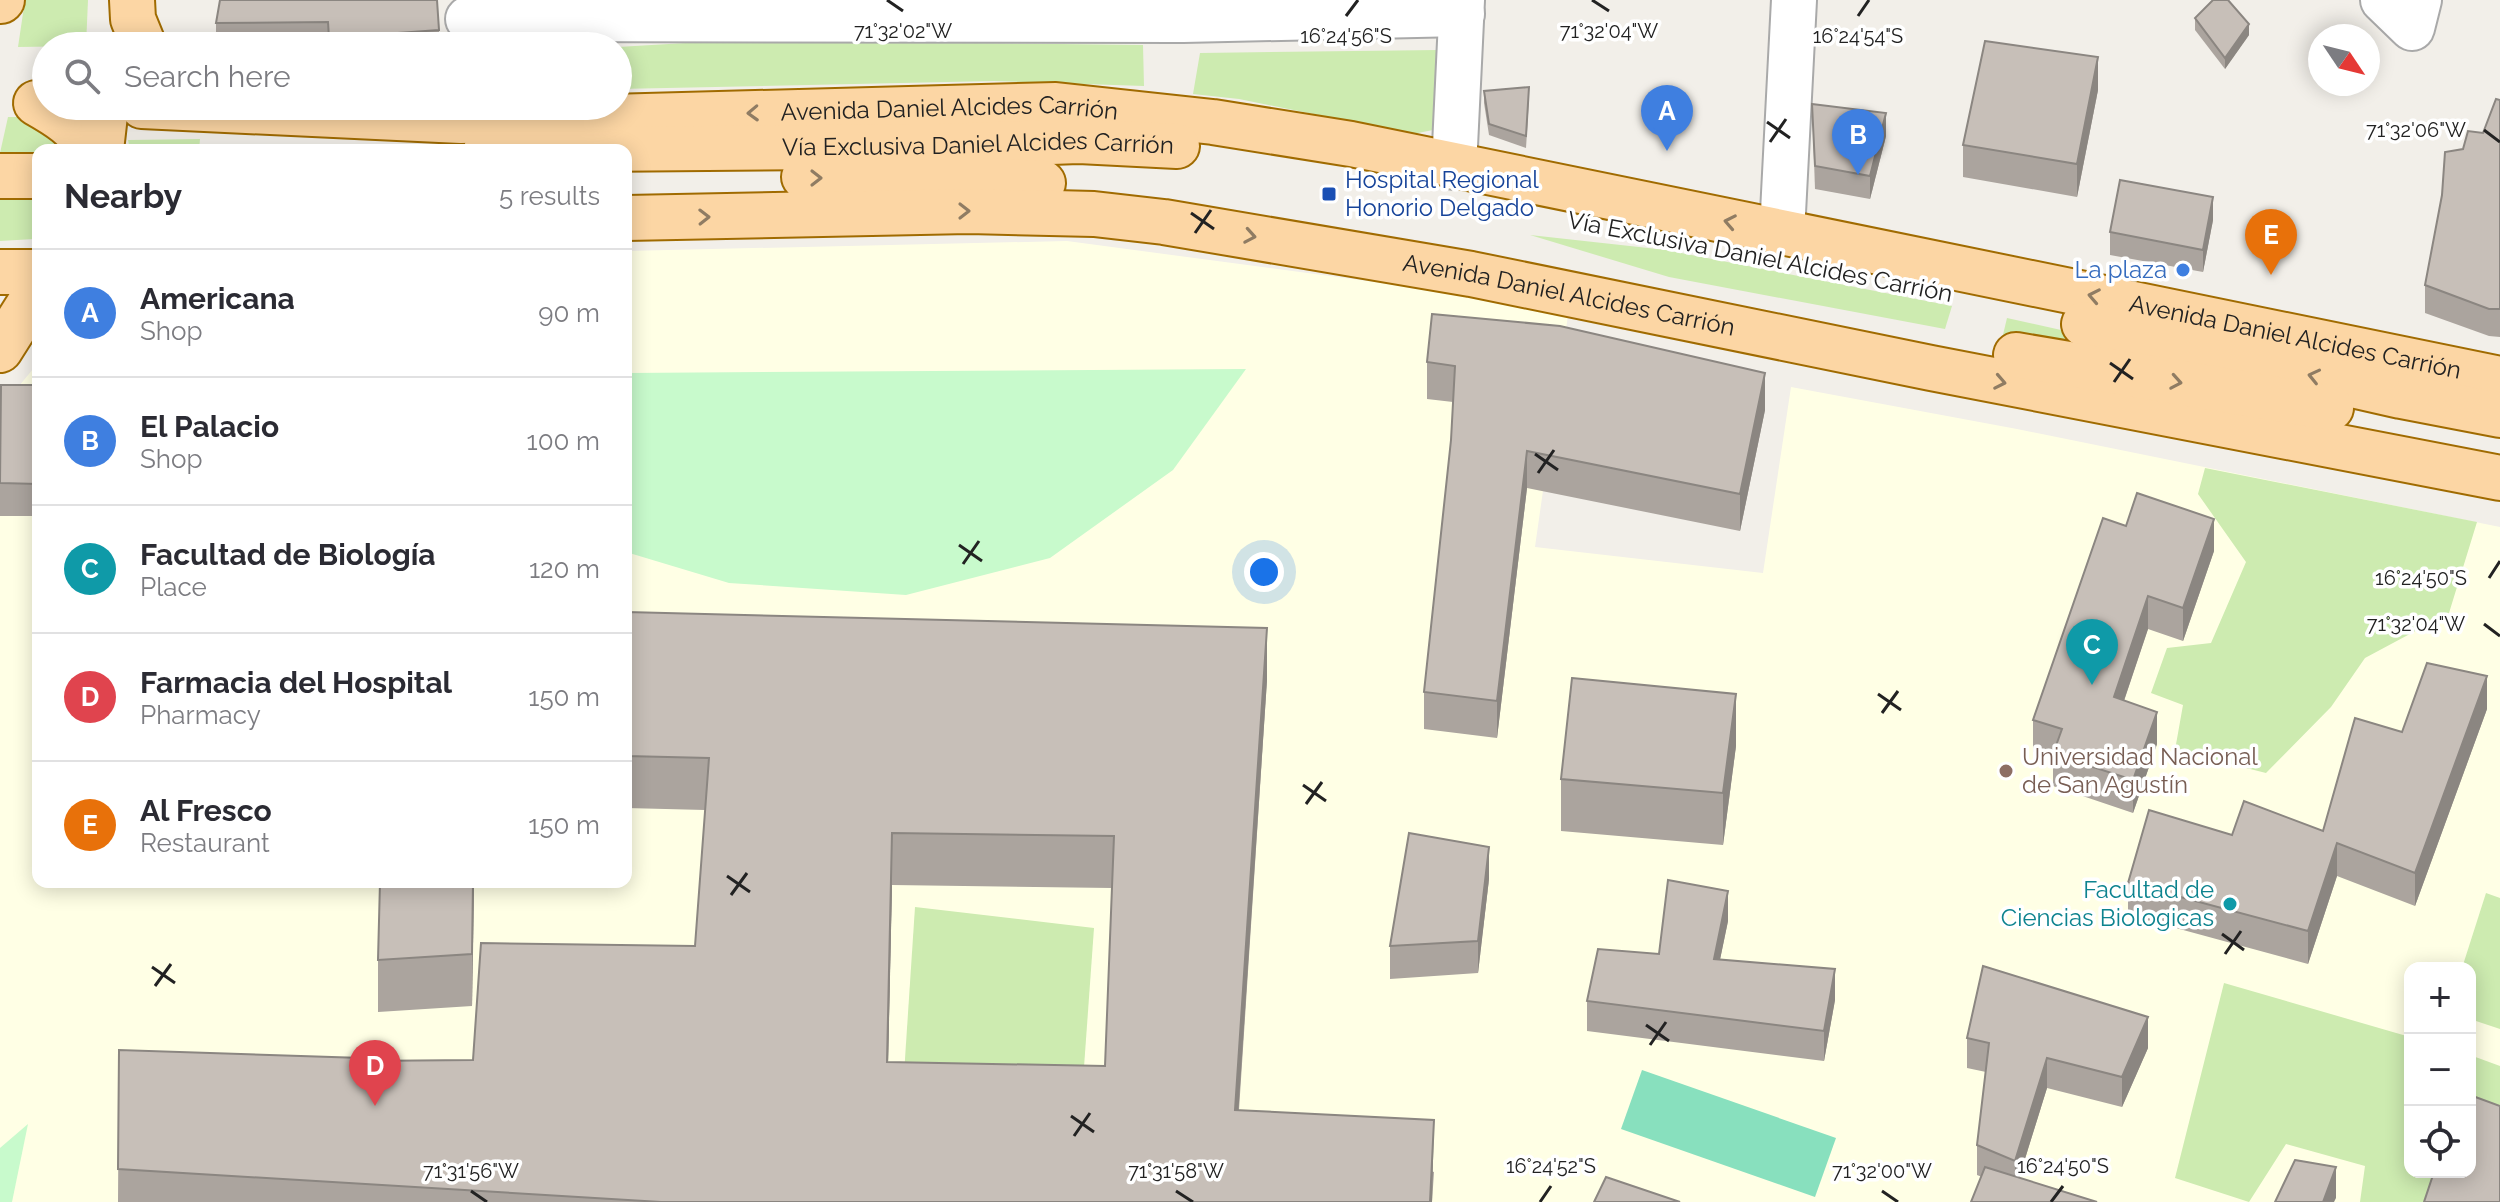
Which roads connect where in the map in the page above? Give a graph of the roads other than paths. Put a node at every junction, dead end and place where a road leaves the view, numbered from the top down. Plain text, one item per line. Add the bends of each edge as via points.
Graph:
1 (112, 0) edge
2 (132, 0) edge
3 (1794, 0) edge
4 (2383, 0) edge
5 (2419, 0) edge
6 (1462, 7) edge
7 (468, 22) edge
8 (111, 32) edge
9 (138, 32) edge
10 (62, 120) edge
11 (104, 120) edge
12 (388, 120) edge
13 (470, 126) edge
14 (87, 144) edge
15 (102, 144) edge
16 (0, 152) edge
17 (32, 152) edge
18 (1454, 167) junction
19 (0, 176) edge
20 (32, 176) edge
21 (632, 177) edge
22 (632, 218) edge
23 (1782, 232) junction
24 (0, 272) edge
25 (32, 272) edge
26 (32, 299) edge
27 (0, 350) edge
28 (2500, 379) edge
29 (2500, 415) edge
30 (2500, 440) edge
31 (2500, 478) edge

1 - 8 main road
2 - 9 main road
3 - 23 street
4 - 5 street via 2412,28
6 - 7 street via 1183,20
6 - 18 street
10 - 14 main road
11 - 15 main road
12 - 13 main road, Avenida Daniel Alcides Carrión
18 -> 13 main road, Avenida Daniel Alcides Carrión via 1351,144 1056,105
29 -> 13 main road, Vía Exclusiva Daniel Alcides Carrión via 1980,300 1352,171 1197,149 1079,141 940,146
16 - 17 main road
23 -> 18 main road, Avenida Daniel Alcides Carrión
19 - 20 main road
21 -> 30 main road, Vía Exclusiva Daniel Alcides Carrión via 941,178 1166,193 1474,246 1717,301
22 -> 31 main road, Avenida Daniel Alcides Carrión via 969,211 1094,214 1164,222 1471,274
28 -> 23 main road, Avenida Daniel Alcides Carrión
24 - 25 main road
26 - 27 main road

